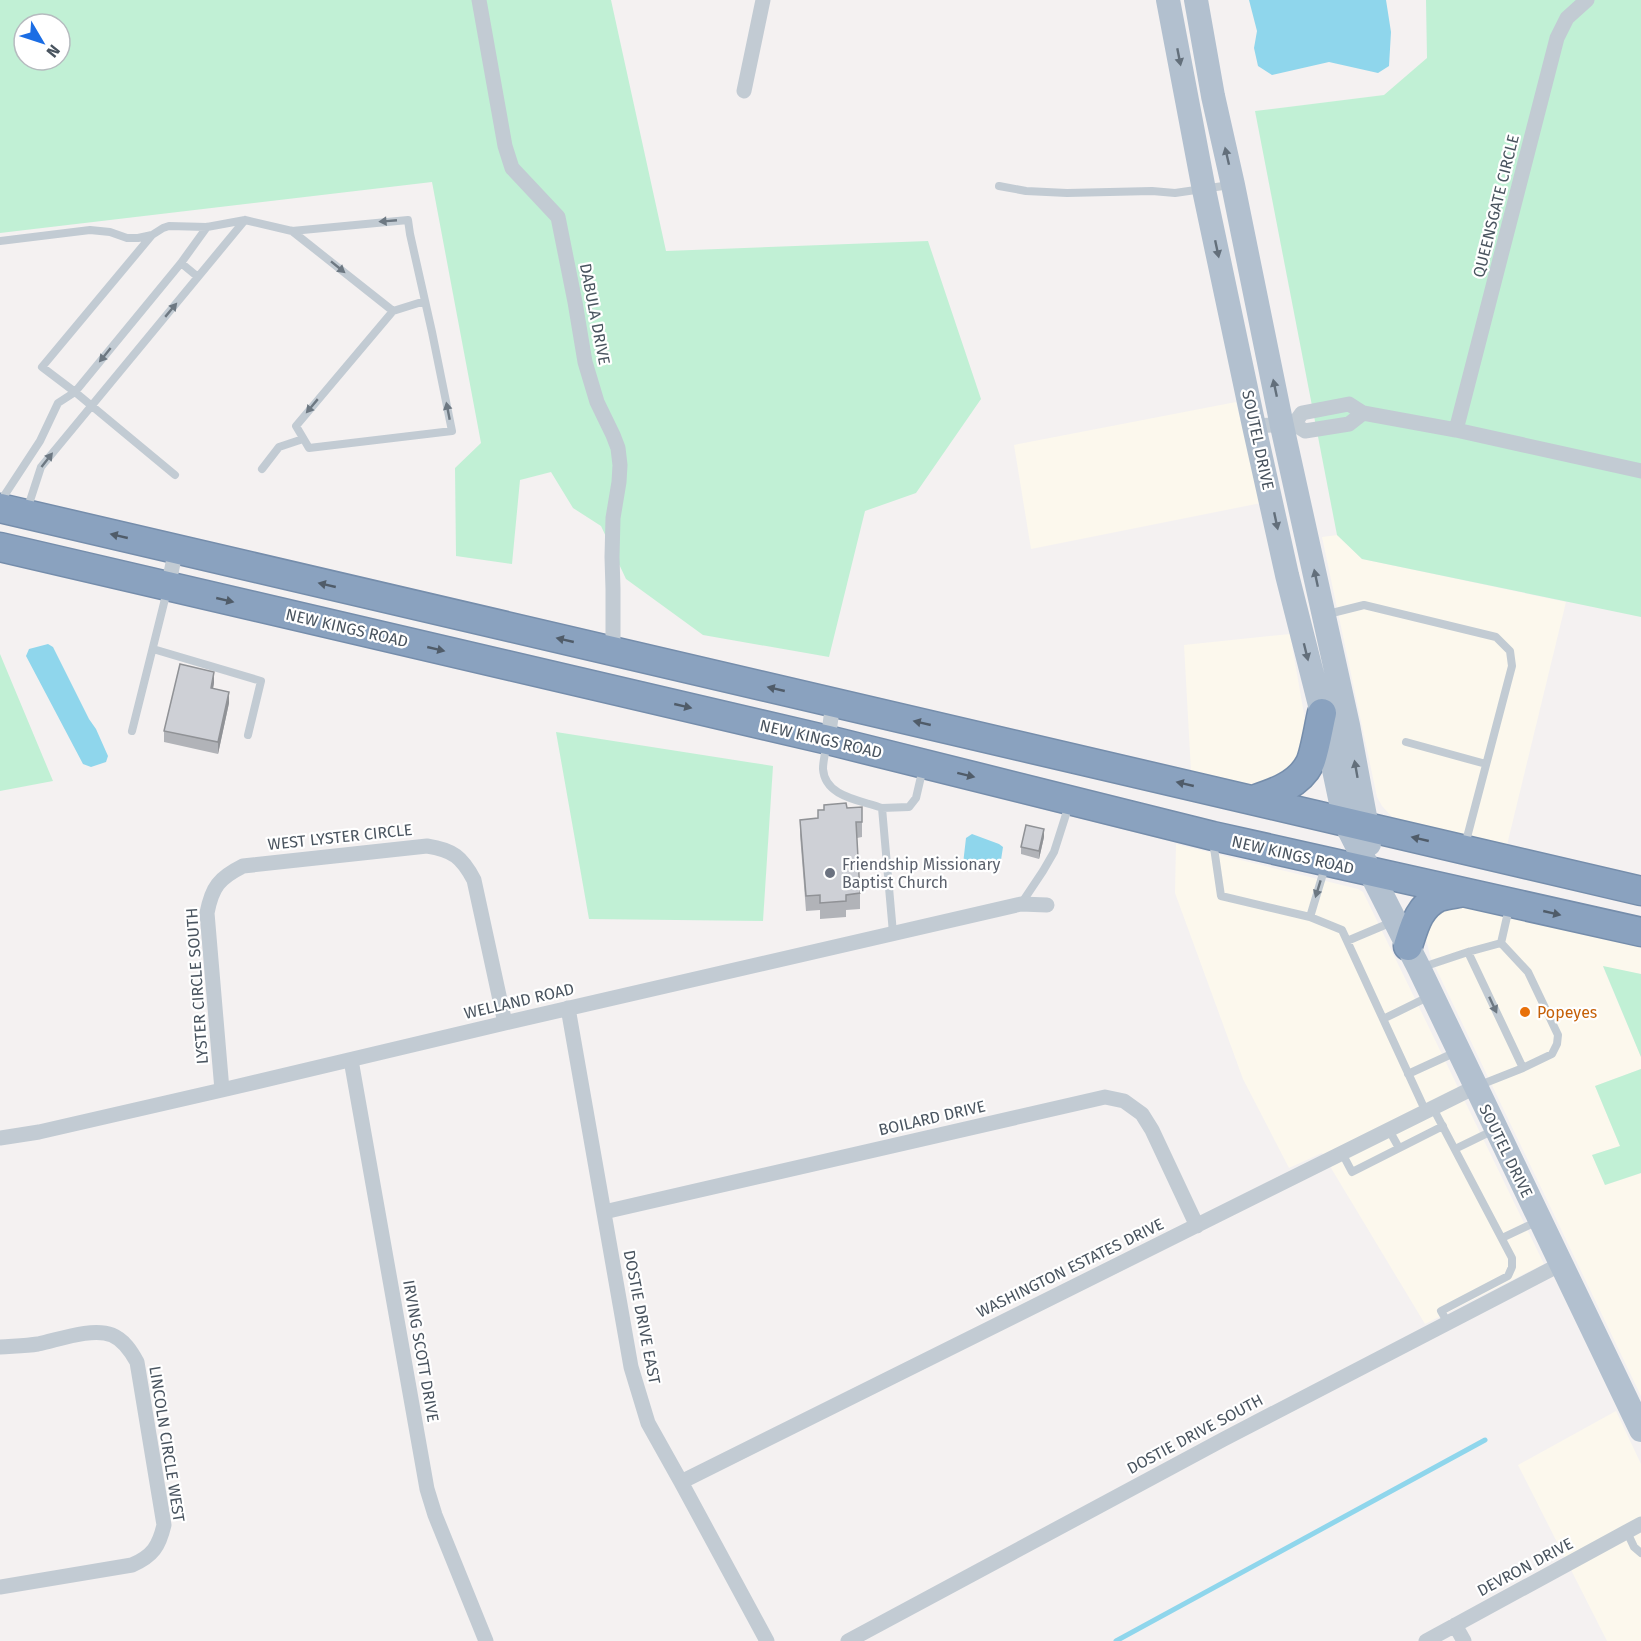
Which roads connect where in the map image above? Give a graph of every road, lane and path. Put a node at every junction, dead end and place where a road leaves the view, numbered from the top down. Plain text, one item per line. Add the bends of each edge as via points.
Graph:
1 (479, 0) edge
2 (763, 0) edge
3 (1168, 0) edge
4 (1196, 0) edge
5 (1587, 0) edge
6 (744, 91) dead end
7 (1233, 185) junction
8 (999, 186) dead end
9 (1204, 190) junction
10 (245, 220) junction
11 (207, 227) junction
12 (292, 231) junction
13 (152, 235) junction
14 (0, 240) edge
15 (181, 263) junction
16 (198, 277) junction
17 (425, 301) junction
18 (393, 311) junction
19 (75, 392) junction
20 (91, 406) junction
21 (1288, 425) junction
22 (1254, 426) junction
23 (1456, 430) junction
24 (303, 439) junction
25 (262, 469) dead end
26 (1641, 471) edge
27 (175, 475) dead end
28 (0, 502) edge
29 (13, 511) edge
30 (0, 547) edge
31 (176, 549) junction
32 (168, 586) junction
33 (1324, 615) junction
34 (153, 649) junction
35 (613, 651) junction
36 (833, 702) junction
37 (1322, 713) junction
38 (132, 731) dead end
39 (248, 735) dead end
40 (828, 740) junction
41 (1406, 742) dead end
42 (923, 764) junction
43 (1486, 764) junction
44 (1253, 800) junction
45 (1071, 801) junction
46 (882, 808) junction
47 (1356, 824) junction
48 (1213, 836) junction
49 (1464, 849) junction
50 (1327, 862) junction
51 (1372, 873) junction
52 (218, 882) joint
53 (1641, 891) edge
54 (1459, 893) junction
55 (1021, 904) junction
56 (1047, 904) dead end
57 (1510, 904) junction
58 (1310, 916) junction
59 (1396, 920) junction
60 (1641, 932) edge
61 (893, 933) junction
62 (1347, 941) junction
63 (1501, 944) junction
64 (1468, 952) junction
65 (1413, 957) junction
66 (1432, 996) junction
67 (568, 1008) junction
68 (1383, 1019) junction
69 (505, 1023) junction
70 (1458, 1051) junction
71 (351, 1060) junction
72 (1522, 1068) junction
73 (1408, 1074) junction
74 (1475, 1087) junction
75 (222, 1090) junction
76 (1430, 1110) junction
77 (1443, 1126) junction
78 (1496, 1129) junction
79 (1389, 1130) junction
80 (0, 1138) edge
81 (1399, 1148) junction
82 (1455, 1149) junction
83 (1342, 1154) junction
84 (604, 1212) junction
85 (1540, 1220) junction
86 (1197, 1226) junction
87 (1502, 1238) junction
88 (1561, 1264) junction
89 (1511, 1282) junction
90 (0, 1347) edge
91 (1641, 1430) edge
92 (681, 1482) junction
93 (1641, 1524) edge
94 (1627, 1532) junction
95 (1641, 1553) edge
96 (0, 1587) edge
97 (1455, 1625) junction
98 (486, 1641) edge
99 (766, 1641) edge
100 (848, 1641) edge
101 (1426, 1641) edge
102 (1464, 1641) edge

1 - 35 street, DABULA DRIVE via 505,146 512,168 558,217 585,362 597,402 618,448 612,557
2 - 6 street
3 -> 9 main road, SOUTEL DRIVE
7 -> 4 main road, SOUTEL DRIVE
5 - 23 street, QUEENSGATE CIRCLE via 1567,18 1557,38
7 - 9 lane
21 -> 7 main road, SOUTEL DRIVE
8 - 9 lane via 1067,193
9 -> 22 main road, SOUTEL DRIVE
10 - 11 lane
10 - 12 lane
10 - 16 lane
11 - 13 lane via 169,226
11 - 15 lane
17 -> 12 lane via 408,220
12 -> 18 lane
13 - 14 lane via 127,238 90,230
13 - 19 lane via 42,367
15 - 16 lane
15 -> 19 lane
20 -> 16 lane
17 - 18 lane
24 -> 17 lane via 309,448 453,431
18 -> 24 lane via 296,426
19 - 20 lane
19 - 28 lane via 58,403 40,441
20 - 27 lane
29 -> 20 lane via 41,467
21 - 22 street
21 - 23 street via 1302,413 1349,404 1363,413
33 -> 21 main road, SOUTEL DRIVE
22 -> 37 main road, SOUTEL DRIVE
23 - 26 street
24 - 25 lane via 279,447
31 -> 29 highway
30 - 32 highway, NEW KINGS ROAD
31 - 32 street
35 -> 31 highway
32 - 34 lane
32 -> 40 highway, NEW KINGS ROAD
33 - 43 lane via 1364,605 1496,637 1510,651 1512,666
47 -> 33 main road, SOUTEL DRIVE via 1348,725
34 - 38 lane
34 - 39 lane via 261,681
36 -> 35 highway
36 - 40 street
44 -> 36 highway
37 - 44 highway via 1310,762 1297,780
37 - 47 main road, SOUTEL DRIVE
40 - 42 highway, NEW KINGS ROAD
40 - 46 lane via 823,767 825,781 835,792
41 - 43 lane
42 -> 45 highway, NEW KINGS ROAD
42 - 46 lane via 916,798 909,807
43 - 49 lane
44 - 47 highway
45 - 48 highway, NEW KINGS ROAD
45 - 55 lane via 1054,852
46 - 61 lane
49 -> 47 highway
47 - 51 main road, SOUTEL DRIVE
48 - 50 highway, NEW KINGS ROAD
48 - 58 lane via 1221,896
49 - 53 highway
50 - 51 highway, NEW KINGS ROAD
50 -> 58 lane
51 - 54 highway, NEW KINGS ROAD
51 - 59 main road, SOUTEL DRIVE
52 - 69 street, WEST LYSTER CIRCLE via 243,866 427,846 454,854 474,880
52 - 75 street, LYSTER CIRCLE SOUTH via 207,913
54 - 57 highway, NEW KINGS ROAD
54 - 65 highway via 1439,897 1427,905 1415,922
55 - 56 street, WELLAND ROAD
55 - 61 street, WELLAND ROAD
57 -> 60 highway, NEW KINGS ROAD
57 - 63 lane
58 - 62 lane via 1342,930
59 - 62 lane
59 - 65 main road, SOUTEL DRIVE
61 - 67 street, WELLAND ROAD
62 - 68 lane
63 - 64 lane
63 - 72 lane via 1528,972 1558,1035 1552,1054
64 - 65 lane
64 -> 72 lane
65 - 66 main road, SOUTEL DRIVE
66 - 68 lane
66 - 70 main road, SOUTEL DRIVE
67 - 69 street, WELLAND ROAD
67 - 84 street, DOSTIE DRIVE EAST
68 - 73 lane
69 - 71 street, WELLAND ROAD
70 - 73 lane
70 - 74 main road, SOUTEL DRIVE
71 - 75 street, WELLAND ROAD
71 - 98 street, IRVING SCOTT DRIVE via 427,1489
72 - 74 lane
73 - 76 lane
74 - 76 street, WASHINGTON ESTATES DRIVE
74 - 78 main road, SOUTEL DRIVE
75 - 80 street, WELLAND ROAD
76 - 77 lane
76 - 79 street, WASHINGTON ESTATES DRIVE
77 - 81 lane
77 - 82 lane
78 - 82 lane
78 - 85 main road, SOUTEL DRIVE
79 - 81 lane
79 - 83 street, WASHINGTON ESTATES DRIVE
81 - 83 lane via 1352,1172
82 - 87 lane
83 - 86 street, WASHINGTON ESTATES DRIVE
84 - 86 street, BOILARD DRIVE via 1105,1097 1124,1101 1142,1114
84 - 92 street, DOSTIE DRIVE EAST via 631,1367 648,1423
85 - 87 lane
85 - 88 main road, SOUTEL DRIVE
86 - 92 street, WASHINGTON ESTATES DRIVE
87 - 89 lane via 1512,1258
88 - 89 street, DOSTIE DRIVE SOUTH
88 - 91 main road, SOUTEL DRIVE
89 - 100 street, DOSTIE DRIVE SOUTH via 1448,1323
90 - 96 street, LINCOLN CIRCLE WEST via 96,1332 123,1343 137,1362 164,1525 161,1540 143,1561
92 - 99 street, DOSTIE DRIVE EAST
93 - 94 street, DEVRON DRIVE
94 - 95 lane
94 - 97 street, DEVRON DRIVE
97 - 101 street, DEVRON DRIVE
97 - 102 street

